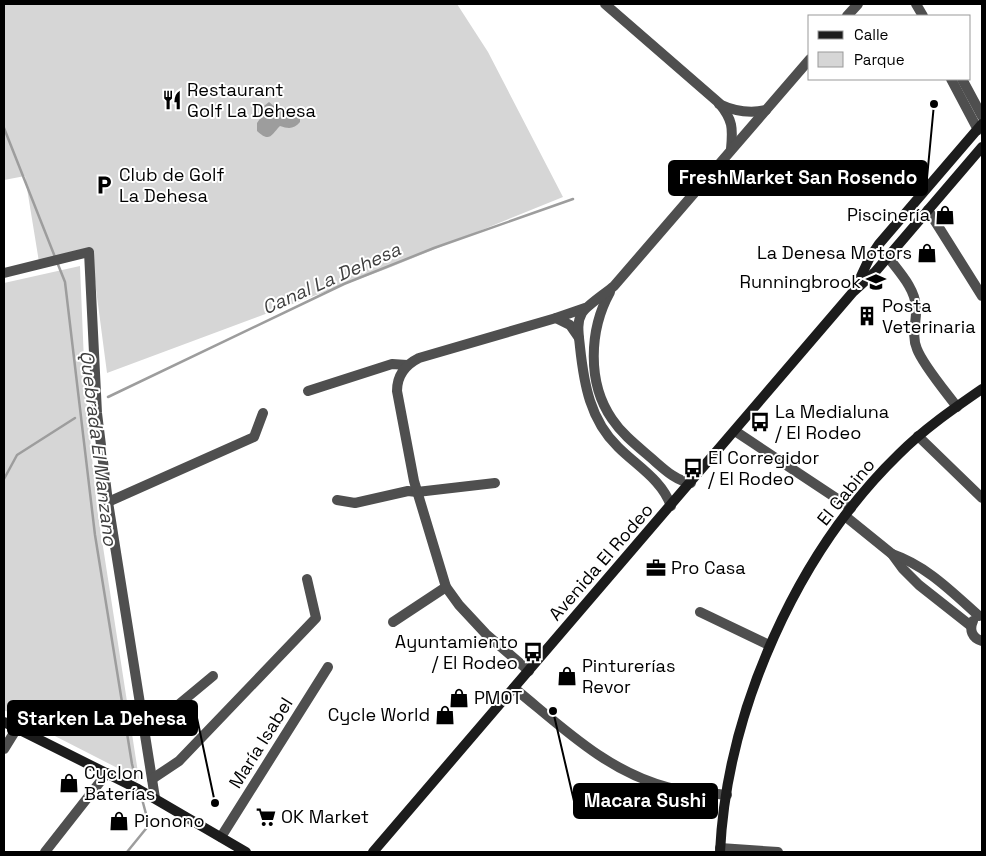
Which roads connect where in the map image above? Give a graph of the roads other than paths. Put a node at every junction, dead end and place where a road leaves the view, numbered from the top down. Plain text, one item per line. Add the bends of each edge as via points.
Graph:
1 (605, 4) edge
2 (858, 4) edge
3 (916, 4) edge
4 (848, 15) edge
5 (922, 15) edge
6 (808, 61) edge
7 (952, 80) edge
8 (963, 80) edge
9 (719, 103) junction
10 (766, 110) junction
11 (982, 116) edge
12 (980, 127) edge
13 (982, 140) edge
14 (982, 147) edge
15 (730, 150) junction
16 (928, 210) junction
17 (888, 257) junction
18 (4, 273) edge
19 (614, 286) junction
20 (853, 292) junction
21 (982, 296) edge
22 (585, 308) junction
23 (556, 318) junction
24 (580, 340) junction
25 (407, 365) junction
26 (982, 389) edge
27 (308, 391) dead end
28 (957, 406) junction
29 (263, 413) dead end
30 (735, 431) junction
31 (918, 436) junction
32 (676, 478) junction
33 (495, 483) dead end
34 (691, 483) junction
35 (665, 491) junction
36 (417, 492) junction
37 (982, 498) edge
38 (337, 500) dead end
39 (108, 502) junction
40 (671, 506) junction
41 (848, 512) junction
42 (892, 554) junction
43 (307, 579) dead end
44 (446, 587) junction
45 (700, 612) dead end
46 (980, 616) edge
47 (393, 622) dead end
48 (971, 626) junction
49 (982, 641) edge
50 (769, 645) junction
51 (328, 667) dead end
52 (529, 671) junction
53 (214, 676) dead end
54 (514, 688) junction
55 (4, 722) edge
56 (17, 728) junction
57 (144, 730) junction
58 (4, 749) edge
59 (107, 773) junction
60 (152, 778) junction
61 (727, 795) junction
62 (155, 798) junction
63 (221, 838) junction
64 (720, 850) edge
65 (45, 852) edge
66 (246, 852) edge
67 (373, 852) edge
68 (778, 852) edge

1 - 9 street
2 - 4 street
3 - 5 street
6 - 10 street
7 - 12 street
8 - 11 street
9 - 10 street via 745,112
9 - 15 street via 731,122
10 - 15 street
12 - 13 main road
12 - 20 main road, Avenida El Rodeo via 879,244
14 - 16 main road, Avenida El Rodeo
15 - 19 street
16 - 17 main road, Avenida El Rodeo
16 - 21 street
17 - 20 main road, Avenida El Rodeo
17 - 28 street via 914,297 914,340 919,354
18 - 39 street via 89,252 97,413
19 - 22 street
19 - 32 street via 603,308 595,338 595,368 600,396 622,432
20 - 30 main road, Avenida El Rodeo
22 - 23 street
22 - 24 street via 579,320
23 - 24 street via 570,326
23 - 25 street via 424,356
24 - 35 street via 586,391 596,416 607,435
25 - 27 street via 392,364
25 - 36 street via 399,379 397,392
26 - 28 main road, El Gabino
28 - 31 main road, El Gabino
29 - 39 street via 254,437
30 - 34 main road, Avenida El Rodeo
30 - 41 street
31 - 37 street
31 - 41 main road, El Gabino via 881,472
32 - 34 street
32 - 35 street via 667,481
33 - 36 street
34 - 40 main road, Avenida El Rodeo
35 - 40 street
36 - 38 street via 408,491 355,503
36 - 44 street
39 - 57 street
40 - 52 main road, Avenida El Rodeo
41 - 42 street
41 - 50 main road, El Gabino via 817,556
42 - 46 street via 926,570
42 - 48 street via 919,585
43 - 60 street via 316,618 178,761
44 - 47 street
44 - 52 street via 486,634
45 - 50 street
46 - 48 street
48 - 49 street via 973,635
50 - 61 main road, El Gabino via 740,736
51 - 63 street, María Isabel
52 - 54 main road, Avenida El Rodeo
53 - 57 street
54 - 61 street via 593,751 626,772 670,787
54 - 67 main road, Avenida El Rodeo
55 - 56 main road
56 - 58 street
56 - 59 main road
57 - 60 street
59 - 62 main road
59 - 65 street
60 - 62 street
61 - 64 main road, El Gabino
62 - 63 main road
63 - 66 main road
64 - 68 street

